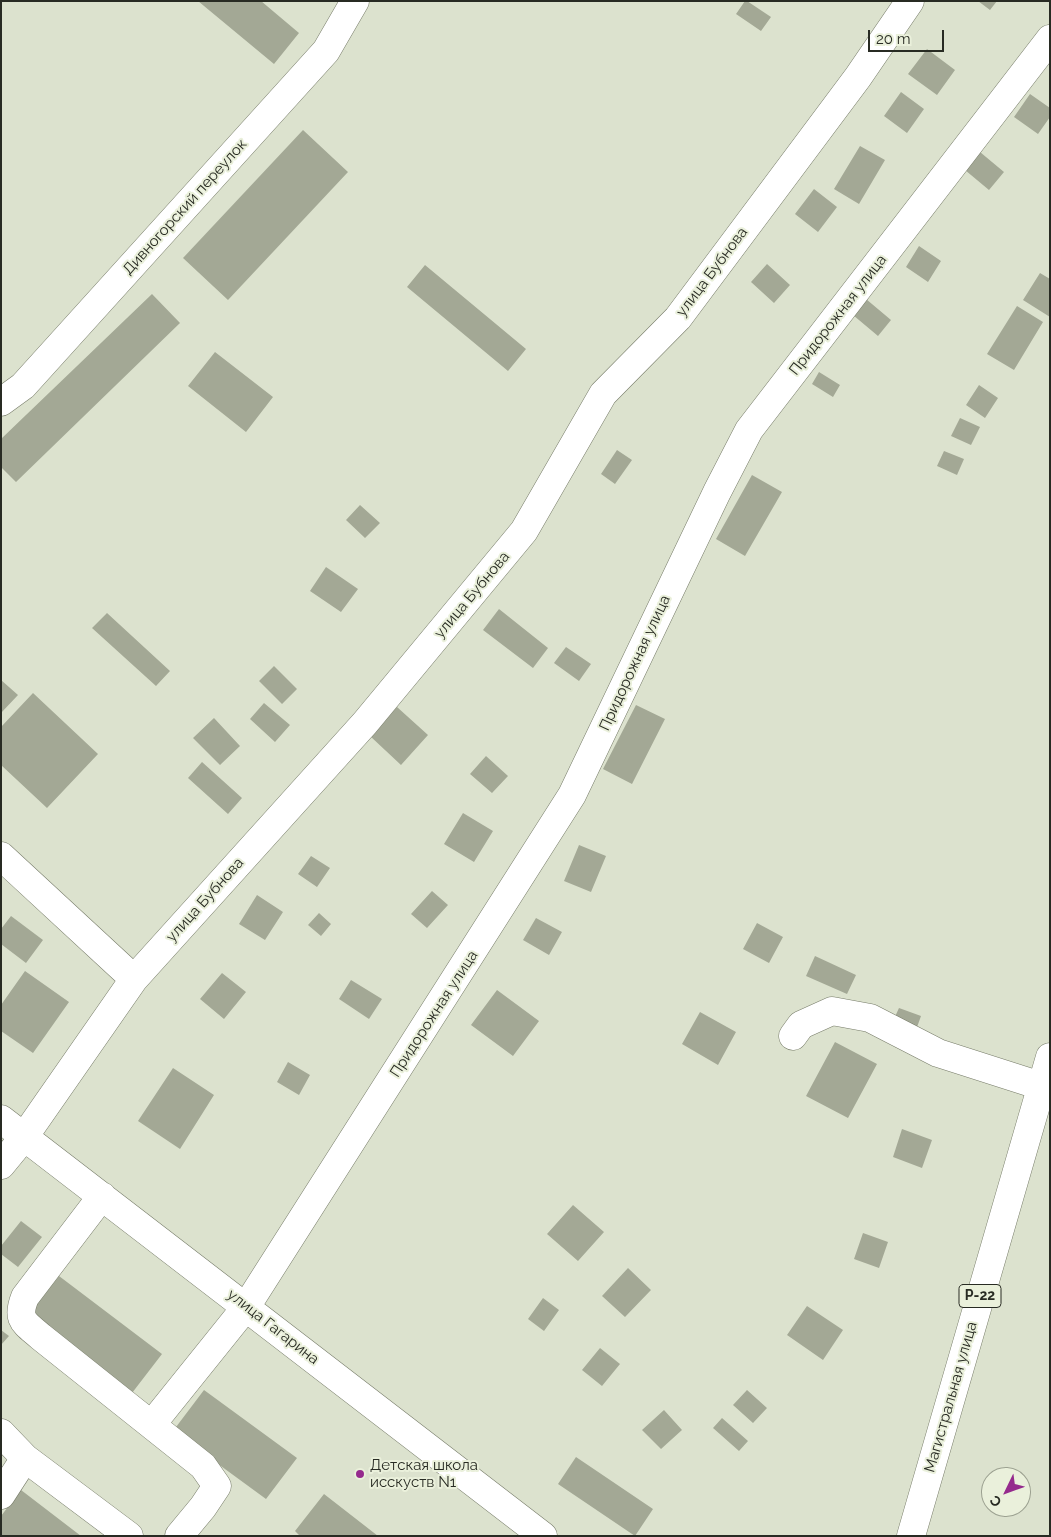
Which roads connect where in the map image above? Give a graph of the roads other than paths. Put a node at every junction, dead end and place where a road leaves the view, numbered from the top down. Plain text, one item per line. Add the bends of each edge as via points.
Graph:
1 (355, 1) edge
2 (910, 1) edge
3 (1050, 39) edge
4 (1, 402) edge
5 (1, 856) edge
6 (134, 979) junction
7 (792, 1036) dead end
8 (1050, 1057) edge
9 (1041, 1086) junction
10 (1, 1119) edge
11 (24, 1136) junction
12 (1, 1165) edge
13 (102, 1196) junction
14 (246, 1307) junction
15 (152, 1424) junction
16 (1, 1433) edge
17 (25, 1458) junction
18 (1, 1495) edge
19 (128, 1536) edge
20 (179, 1536) edge
21 (543, 1536) edge
22 (911, 1536) edge

1 - 4 main road, Дивногорский переулок via 326,51 23,386
2 - 6 main road, улица Бубнова via 858,77 678,318 603,394 524,532 364,723
3 - 14 main road, Придорожная улица via 749,430 716,492 572,795
5 - 6 main road
6 - 11 main road, улица Бубнова
7 - 9 main road via 801,1025 832,1011 870,1018 938,1053
8 - 9 main road, Магистральная улица / Р-22
9 - 22 main road, Магистральная улица / Р-22
10 - 11 main road, улица Гагарина
11 - 12 main road, улица Бубнова
11 - 13 main road, улица Гагарина
13 - 14 main road, улица Гагарина
13 - 15 main road via 25,1297 20,1311 24,1322 41,1338
14 - 15 main road, Придорожная улица
14 - 21 main road, улица Гагарина
15 - 20 main road via 203,1466 217,1486
16 - 17 main road
17 - 18 main road
17 - 19 main road

